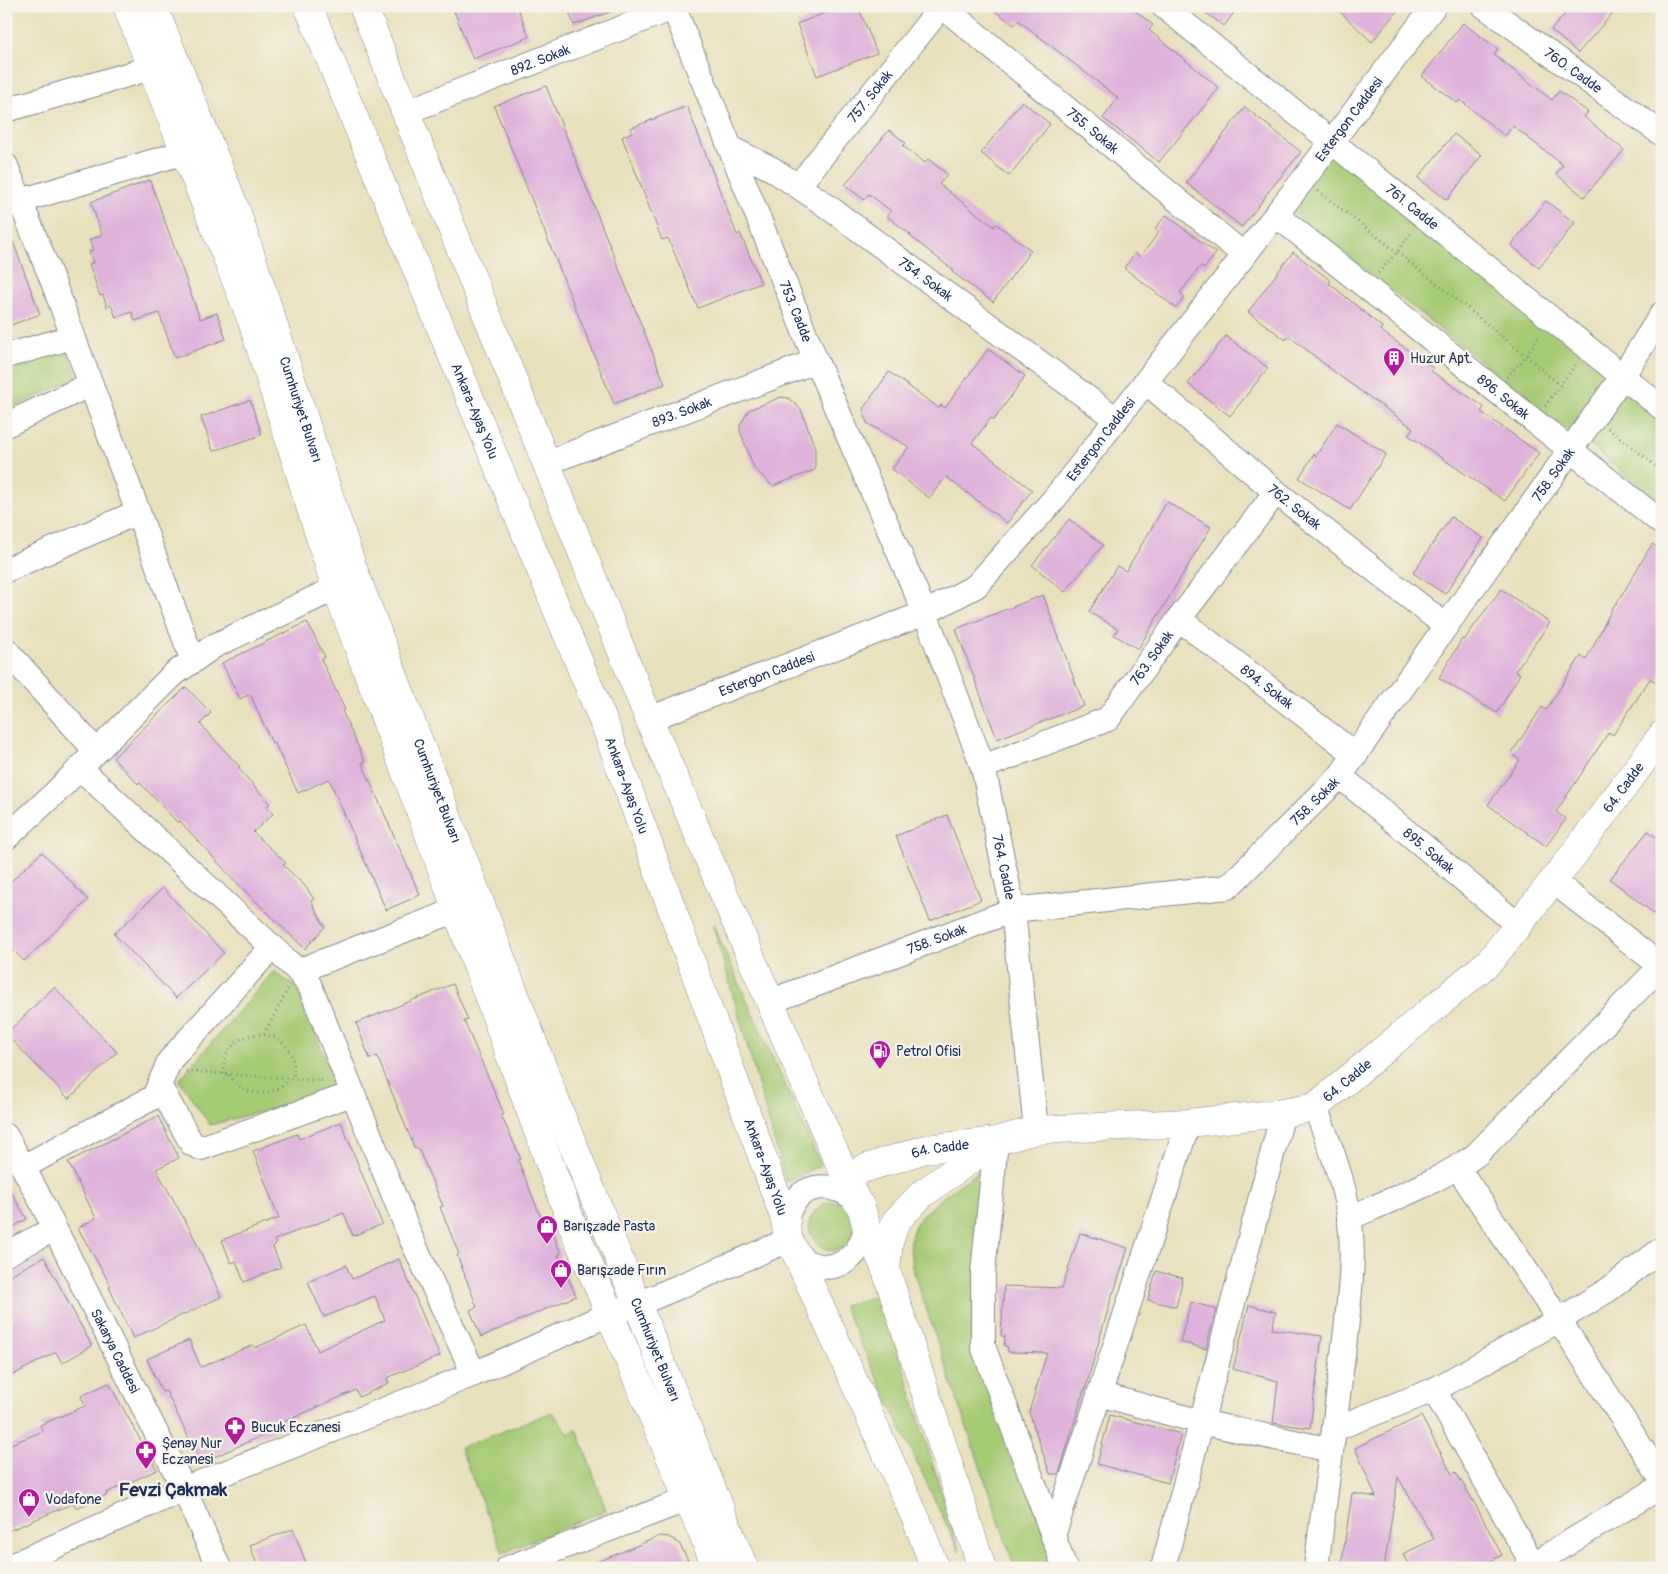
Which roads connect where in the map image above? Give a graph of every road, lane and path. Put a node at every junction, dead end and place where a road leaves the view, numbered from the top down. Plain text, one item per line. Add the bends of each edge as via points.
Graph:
1 (127, 6) edge
2 (152, 6) edge
3 (308, 6) edge
4 (363, 6) edge
5 (942, 6) edge
6 (1162, 6) edge
7 (1434, 6) edge
8 (1484, 6) edge
9 (673, 7) edge
10 (151, 68) junction
11 (6, 110) edge
12 (406, 112) junction
13 (1662, 134) edge
14 (1331, 140) junction
15 (730, 148) junction
16 (185, 152) junction
17 (6, 166) edge
18 (798, 186) junction
19 (1316, 190) dead end
20 (13, 203) edge
21 (1276, 215) junction
22 (1425, 217) junction
23 (1397, 252) junction
24 (1244, 255) junction
25 (1367, 288) junction
26 (1662, 314) edge
27 (1552, 319) junction
28 (73, 337) junction
29 (1588, 349) junction
30 (6, 356) edge
31 (1526, 356) junction
32 (816, 361) junction
33 (1622, 377) junction
34 (1146, 382) junction
35 (91, 384) junction
36 (1560, 385) junction
37 (1495, 390) junction
38 (1662, 408) edge
39 (1594, 416) junction
40 (1116, 419) junction
41 (1534, 421) junction
42 (6, 425) edge
43 (1570, 450) junction
44 (546, 463) junction
45 (1662, 472) edge
46 (1276, 492) junction
47 (1661, 496) edge
48 (138, 512) junction
49 (1662, 523) edge
50 (6, 570) edge
51 (347, 584) junction
52 (924, 613) junction
53 (1179, 619) junction
54 (1446, 626) junction
55 (6, 650) edge
56 (193, 661) junction
57 (649, 719) junction
58 (1659, 743) edge
59 (96, 751) junction
60 (1356, 755) junction
61 (983, 767) junction
62 (80, 768) junction
63 (1340, 776) junction
64 (6, 838) edge
65 (1553, 881) junction
66 (457, 910) junction
67 (1012, 910) junction
68 (1518, 925) junction
69 (272, 947) junction
70 (1662, 966) edge
71 (298, 971) junction
72 (769, 1002) junction
73 (264, 1034) junction
74 (224, 1074) junction
75 (229, 1074) junction
76 (162, 1077) junction
77 (289, 1079) junction
78 (294, 1079) junction
79 (350, 1089) junction
80 (1315, 1107) junction
81 (1283, 1113) junction
82 (1188, 1123) junction
83 (1036, 1130) junction
84 (6, 1136) edge
85 (996, 1141) junction
86 (22, 1167) junction
87 (1458, 1168) junction
88 (847, 1183) junction
89 (1350, 1218) junction
90 (896, 1221) junction
91 (54, 1229) junction
92 (867, 1233) junction
93 (790, 1239) junction
94 (1662, 1249) edge
95 (6, 1254) edge
96 (886, 1270) junction
97 (638, 1304) junction
98 (609, 1314) junction
99 (1559, 1320) junction
100 (474, 1374) junction
101 (1434, 1390) junction
102 (1099, 1394) junction
103 (1202, 1422) junction
104 (1333, 1440) junction
105 (1662, 1480) edge
106 (1662, 1486) edge
107 (184, 1489) junction
108 (688, 1499) junction
109 (1053, 1536) junction
110 (1532, 1567) edge
111 (6, 1568) edge
112 (219, 1568) edge
113 (508, 1568) edge
114 (717, 1568) edge
115 (744, 1568) edge
116 (935, 1568) edge
117 (982, 1568) edge
118 (1065, 1568) edge
119 (1163, 1568) edge
120 (1316, 1568) edge

1 - 10 main road, Cumhuriyet Bulvarı
2 - 51 main road, Cumhuriyet Bulvarı via 236,213
3 - 93 main road, Ankara-Ayaş Yolu via 606,728
4 - 12 main road
5 - 18 street, 757. Sokak
5 - 24 street, 755. Sokak
6 - 14 street, 761. Cadde
7 - 14 street, Estergon Caddesi
8 - 13 street, 760. Cadde
9 - 12 street, 892. Sokak
9 - 15 street, 753. Cadde
10 - 11 street
10 - 16 main road, Cumhuriyet Bulvarı
12 - 44 main road
14 - 21 street, Estergon Caddesi
14 - 22 street, 761. Cadde
15 - 18 street, 754. Sokak
15 - 32 street, 753. Cadde
16 - 20 street
16 - 51 main road, Cumhuriyet Bulvarı via 252,321
17 - 20 street
18 - 40 street, 754. Sokak
19 - 23 path
20 - 28 street
21 - 24 street, Estergon Caddesi
21 - 25 street, 896. Sokak
22 - 23 path
22 - 27 street, 761. Cadde
23 - 25 path
23 - 31 path
24 - 34 street, Estergon Caddesi
25 - 37 street, 896. Sokak
26 - 33 street, 758. Sokak
27 - 29 street, 761. Cadde
27 - 31 path
28 - 30 street
28 - 35 street
29 - 33 street, 761. Cadde
29 - 36 path
31 - 36 path
31 - 37 path
32 - 44 street, 893. Sokak
32 - 52 street, 753. Cadde
33 - 38 street, 761. Cadde
33 - 39 street, 758. Sokak
34 - 40 street, Estergon Caddesi
34 - 46 street, 762. Sokak
35 - 42 street
35 - 48 street
36 - 41 path
37 - 41 street, 896. Sokak
39 - 43 street, 758. Sokak
39 - 45 path
40 - 52 street, Estergon Caddesi via 1055,498 976,586
41 - 43 street, 896. Sokak
43 - 49 street, 896. Sokak
43 - 54 street, 758. Sokak
44 - 57 main road
45 - 47 path via 1658,485
46 - 53 street, 763. Sokak
46 - 54 street, 762. Sokak
48 - 50 street
48 - 56 street
51 - 56 street via 214,646
51 - 66 main road, Cumhuriyet Bulvarı
51 - 97 main road, Cumhuriyet Bulvarı
52 - 57 street, Estergon Caddesi
52 - 61 street, 764. Cadde
53 - 60 street, 894. Sokak
53 - 61 street, 763. Sokak via 1108,719
54 - 60 street, 758. Sokak
55 - 59 street
56 - 59 street via 174,674
57 - 72 main road
58 - 65 main road, 64. Cadde
59 - 62 street
60 - 63 street, 758. Sokak
61 - 67 street, 764. Cadde
62 - 64 street
62 - 69 street
63 - 67 street, 758. Sokak via 1228,887
63 - 68 street, 895. Sokak
65 - 68 main road, 64. Cadde
65 - 70 street
66 - 71 street
66 - 98 main road, Cumhuriyet Bulvarı via 573,1227
67 - 72 street, 758. Sokak
67 - 83 street, 764. Cadde
68 - 80 main road, 64. Cadde via 1489,962
69 - 71 street
69 - 76 street via 170,1060
70 - 87 street via 1496,1135
71 - 73 path
71 - 79 street via 310,986
72 - 88 main road
73 - 74 path via 248,1035 230,1049 224,1060
73 - 78 path via 282,1042 290,1051
74 - 75 path
74 - 76 path
75 - 77 path
75 - 77 path via 235,1084 246,1091 259,1093 284,1085
76 - 79 street via 192,1144 201,1148
76 - 86 street via 154,1097
77 - 78 path
78 - 79 path
79 - 100 street via 411,1238
80 - 81 main road, 64. Cadde
80 - 89 street via 1337,1164
81 - 82 main road, 64. Cadde
81 - 103 street
82 - 83 main road, 64. Cadde
82 - 102 street
83 - 85 main road, 64. Cadde
84 - 86 street, Sakarya Caddesi
85 - 88 main road, 64. Cadde via 926,1149
85 - 90 main road via 922,1194
85 - 109 street via 983,1273 983,1346
86 - 91 street, Sakarya Caddesi
87 - 89 street
87 - 99 street
88 - 92 main road via 861,1207
88 - 93 street via 807,1191 797,1199 789,1210
89 - 104 street via 1352,1270
90 - 92 street
90 - 96 main road via 888,1242
91 - 95 street
91 - 107 street, Sakarya Caddesi
92 - 93 street via 858,1251 834,1266 807,1262
92 - 96 main road
93 - 97 street
93 - 116 main road, Ankara-Ayaş Yolu via 918,1521
94 - 99 street via 1608,1290
96 - 117 main road
97 - 98 street
97 - 115 main road, Cumhuriyet Bulvarı
98 - 100 street
98 - 108 main road, Cumhuriyet Bulvarı
99 - 101 street
99 - 105 street
100 - 107 street
101 - 104 street
101 - 110 street
102 - 103 street
102 - 109 street
103 - 104 street
103 - 119 street
104 - 120 street
106 - 110 street
107 - 111 street
107 - 112 street, Sakarya Caddesi
108 - 113 street
108 - 114 main road, Cumhuriyet Bulvarı
109 - 118 street

